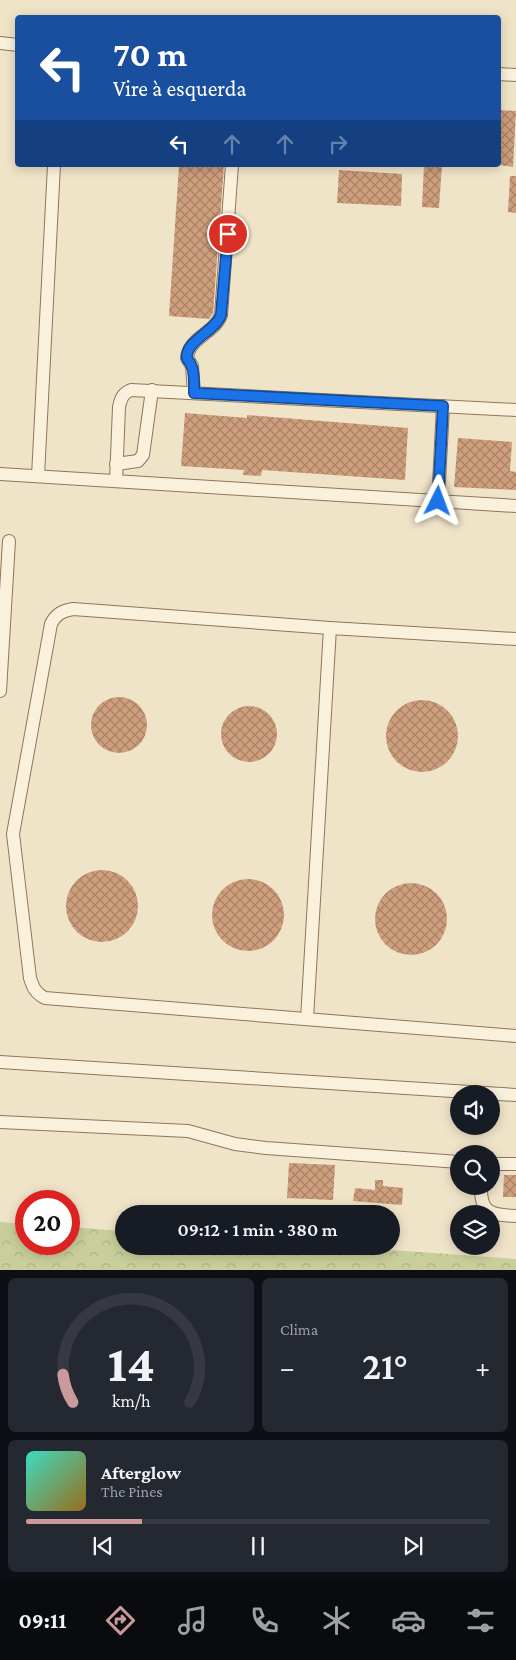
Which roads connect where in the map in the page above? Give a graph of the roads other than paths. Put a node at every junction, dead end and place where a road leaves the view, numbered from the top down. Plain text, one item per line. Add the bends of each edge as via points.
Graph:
1 (501, 74) edge
2 (516, 75) edge
3 (54, 167) edge
4 (232, 167) edge
5 (152, 390) junction
6 (194, 393) junction
7 (443, 406) junction
8 (516, 410) edge
9 (116, 464) junction
10 (0, 474) edge
11 (38, 476) junction
12 (116, 481) junction
13 (438, 501) junction
14 (516, 506) edge
15 (9, 542) dead end
16 (330, 628) junction
17 (516, 639) edge
18 (0, 691) edge
19 (6, 834) edge
20 (307, 1019) junction
21 (516, 1036) edge
22 (0, 1062) edge
23 (516, 1094) edge
24 (0, 1122) edge
25 (450, 1161) edge
26 (500, 1164) edge
27 (516, 1164) edge
28 (481, 1195) edge
29 (516, 1216) edge

1 - 2 lane
3 - 11 lane
4 - 6 lane via 221,315 216,324 189,349 187,358 192,366
5 - 6 lane
5 - 9 lane via 143,455 138,461
5 - 9 lane via 131,390 121,398
6 - 7 lane
7 - 8 lane
7 - 13 lane
9 - 12 lane
10 - 11 lane
11 - 12 lane
12 - 13 lane
13 - 14 lane
15 - 18 lane
16 - 17 lane
16 - 19 lane via 63,610 50,624
16 - 20 lane
19 - 20 lane via 30,978 38,994 64,1000
20 - 21 lane
22 - 23 lane
24 - 25 lane via 188,1131 235,1144 266,1148
26 - 27 lane
28 - 29 lane via 486,1210

